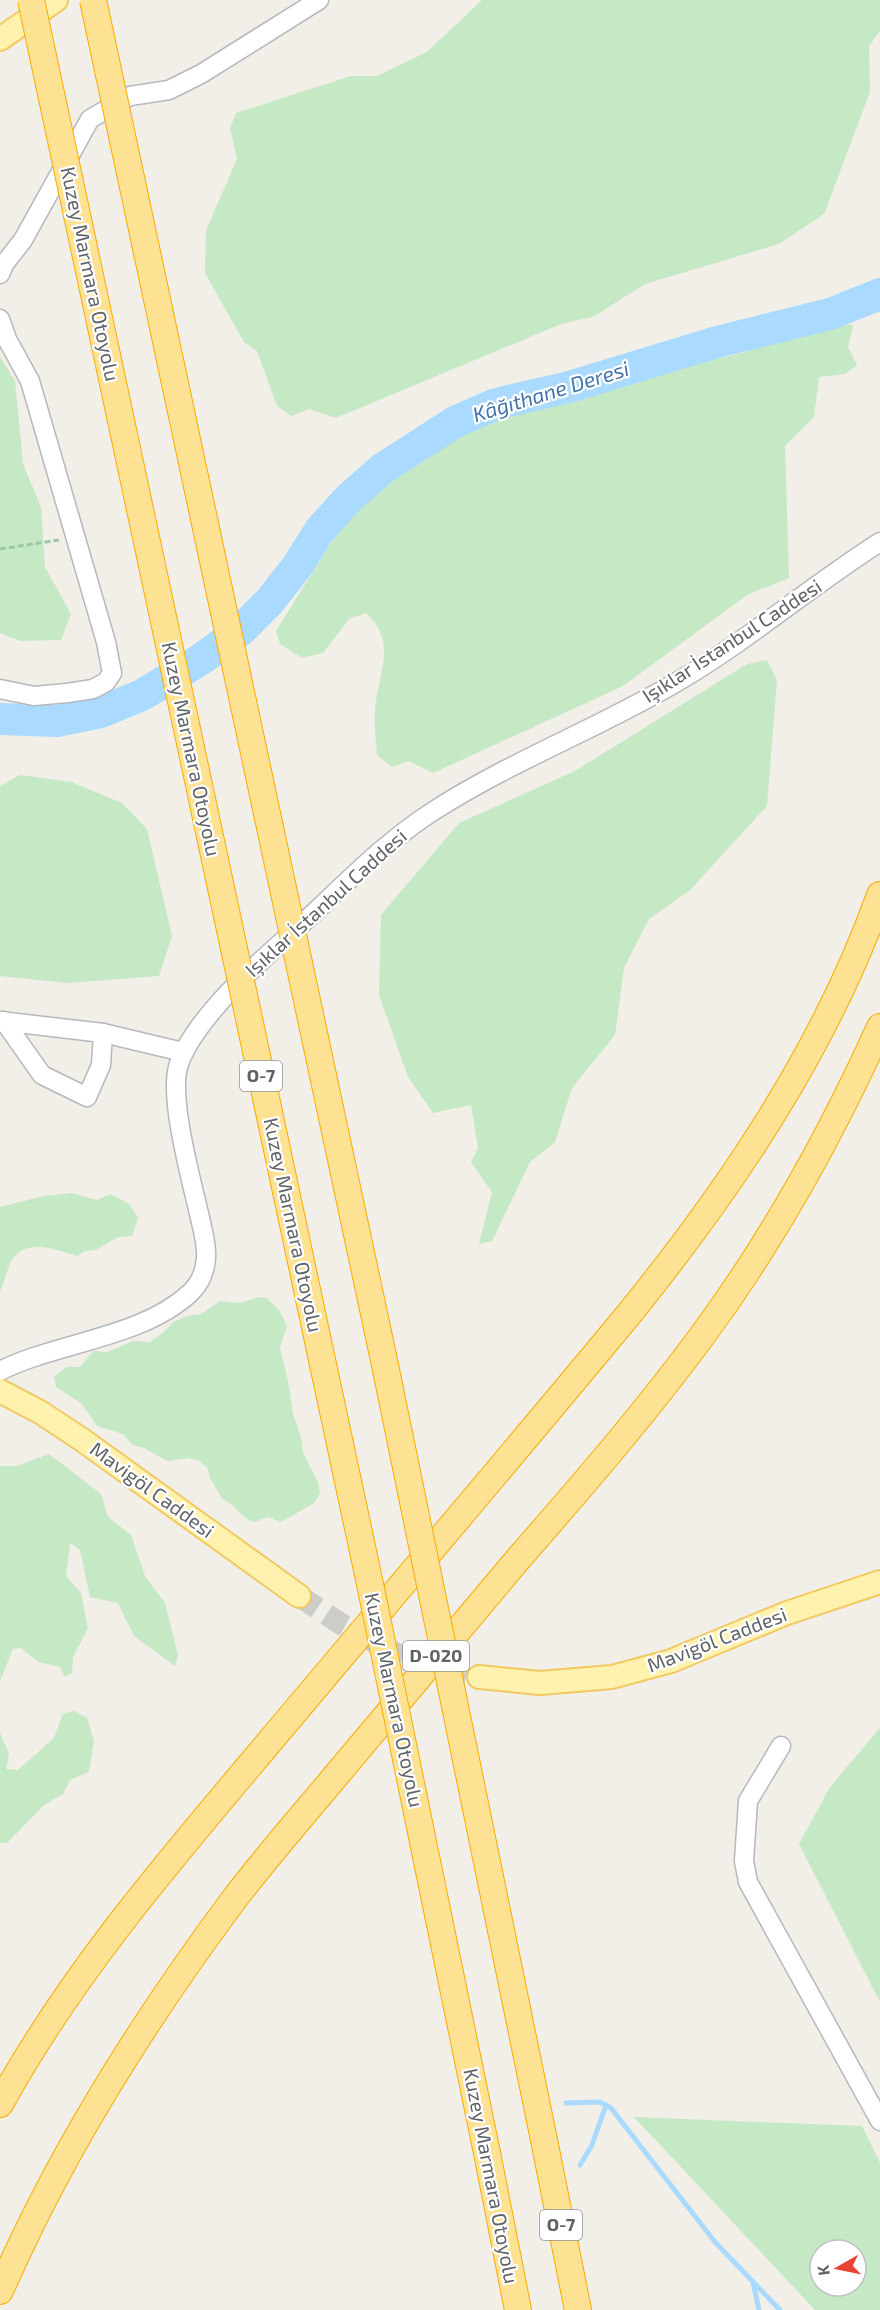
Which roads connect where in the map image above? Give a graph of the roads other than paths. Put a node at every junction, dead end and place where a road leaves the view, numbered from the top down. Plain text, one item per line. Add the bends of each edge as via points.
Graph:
1 (31, 0) edge
2 (56, 0) edge
3 (93, 0) edge
4 (319, 0) edge
5 (0, 39) edge
6 (0, 274) edge
7 (0, 319) edge
8 (880, 542) edge
9 (0, 689) edge
10 (880, 895) edge
11 (2, 1021) edge
12 (880, 1027) edge
13 (102, 1033) junction
14 (183, 1052) junction
15 (0, 1371) edge
16 (0, 1391) edge
17 (880, 1582) edge
18 (299, 1596) tunnel mouth
19 (479, 1677) tunnel mouth
20 (781, 1746) dead end
21 (0, 2104) edge
22 (880, 2121) edge
23 (0, 2291) edge
24 (518, 2310) edge
25 (578, 2310) edge

1 - 24 highway, Kuzey Marmara Otoyolu / O-7, bridge via 367,1572
2 - 5 main road
3 - 25 highway, O-7, bridge via 380,1342
4 - 6 street via 201,74 169,90 130,96 90,119
7 - 9 street via 30,381 112,673 106,682 93,689 67,693 34,696
8 - 14 street, Işıklar İstanbul Caddesi via 684,678 507,769 436,809 389,842 229,992
10 - 21 highway via 848,974 819,1030 766,1127 720,1195 629,1314 194,1830 71,1989
11 - 13 street
11 - 13 street via 42,1075 87,1097 101,1065
12 - 23 highway, D-020 via 835,1124 804,1178 700,1338 606,1457 236,1897 173,1986 81,2131
13 - 14 street
14 - 15 street, Işıklar İstanbul Caddesi via 176,1071 177,1099 206,1246 199,1283 172,1308 141,1322
16 - 18 main road, Mavigöl Caddesi via 81,1439
17 - 19 main road, Mavigöl Caddesi via 787,1613 671,1661 612,1677 540,1683
20 - 22 street via 748,1801 744,1861 748,1882

